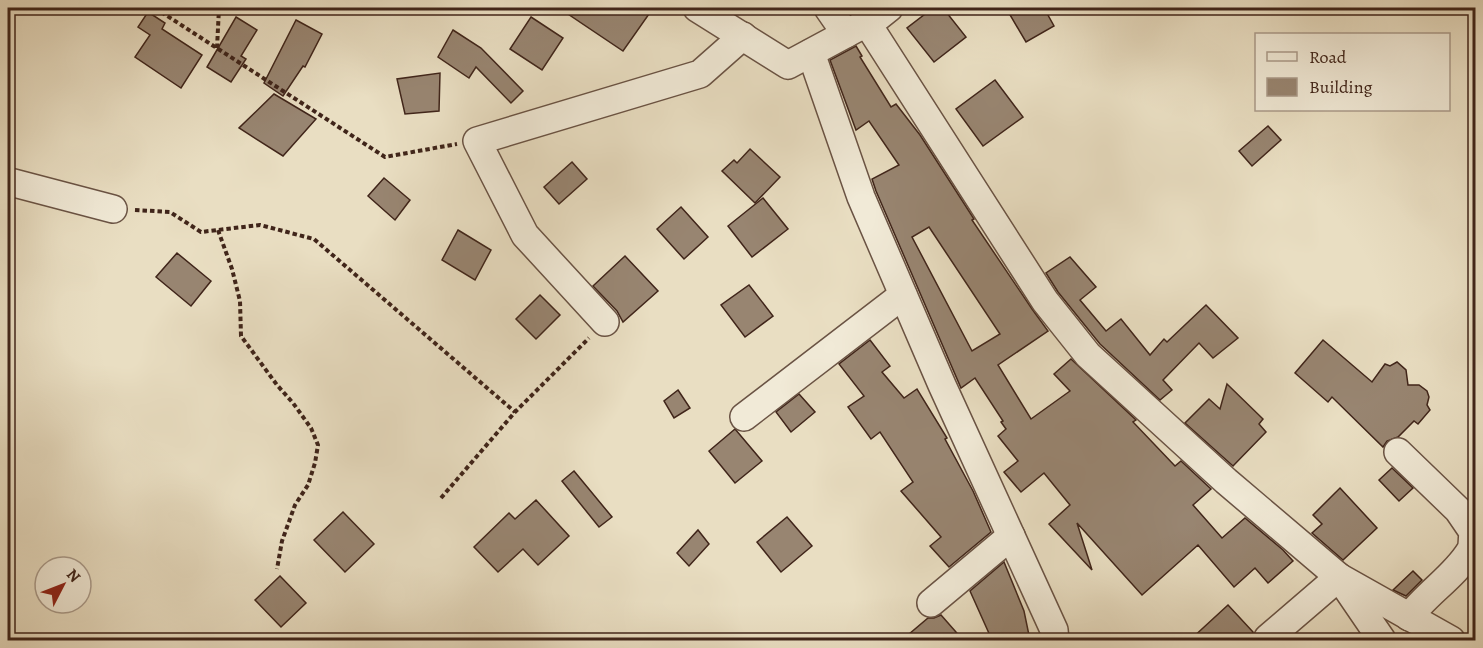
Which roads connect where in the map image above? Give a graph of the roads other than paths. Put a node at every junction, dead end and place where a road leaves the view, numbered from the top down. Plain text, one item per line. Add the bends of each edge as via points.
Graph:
1 (697, 8) edge
2 (828, 8) edge
3 (888, 8) edge
4 (856, 28) junction
5 (742, 36) junction
6 (810, 53) junction
7 (8, 183) edge
8 (113, 209) road end
9 (903, 295) junction
10 (605, 322) road end
11 (744, 417) dead end
12 (1398, 452) dead end
13 (1011, 536) junction
14 (1338, 577) junction
15 (931, 603) dead end
16 (1409, 617) junction
17 (1268, 639) dead end
18 (1055, 640) edge
19 (1382, 640) edge
20 (1451, 640) edge

1 - 5 street
2 - 4 street
3 - 4 street
4 - 6 street
4 - 14 street via 1044,301 1088,355
5 - 6 street via 788,65
5 - 10 street via 700,74 477,141 525,235
6 - 9 street via 861,197
7 - 8 street
9 - 11 street
9 - 13 street
12 - 16 street via 1458,510 1473,532 1471,549
13 - 15 street
13 - 18 street
14 - 16 street
14 - 17 street
14 - 19 street
16 - 20 street

